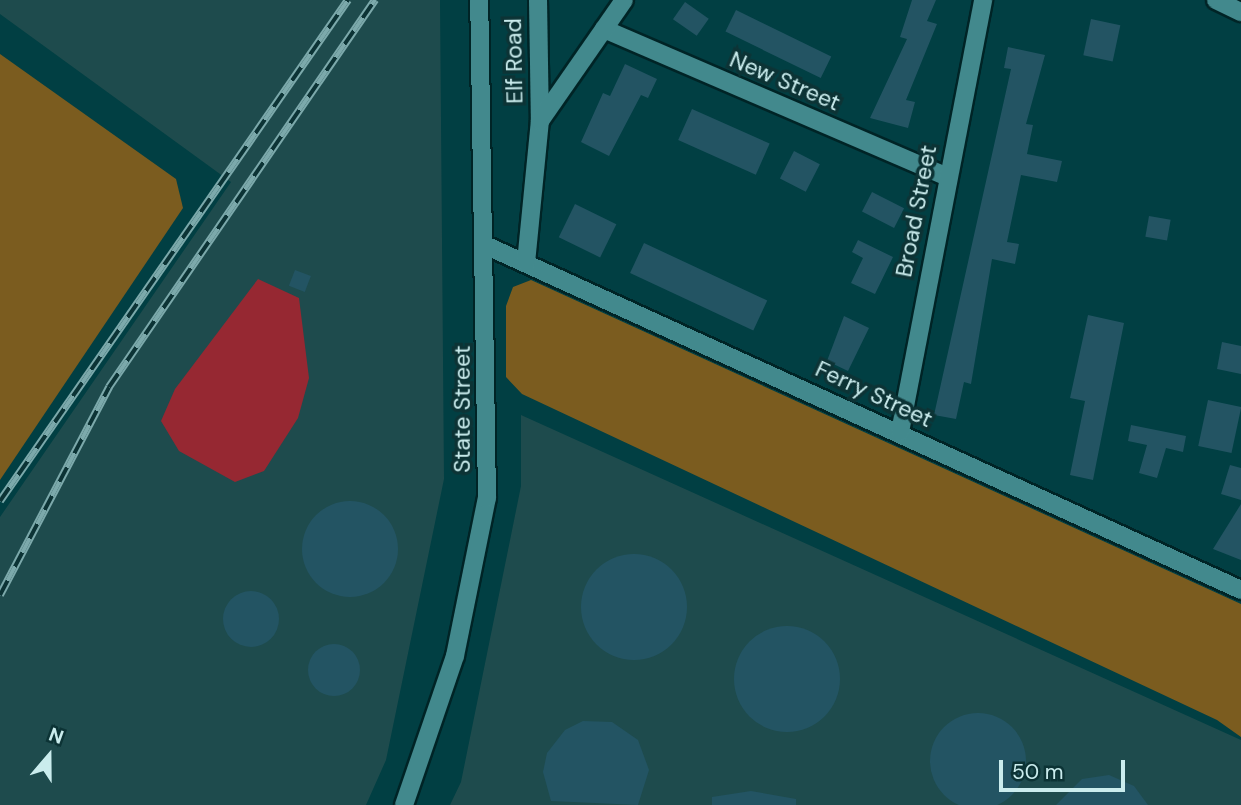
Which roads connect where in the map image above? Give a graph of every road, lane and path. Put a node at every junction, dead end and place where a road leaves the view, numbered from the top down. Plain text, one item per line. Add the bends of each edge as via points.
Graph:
1 (479, 0) edge
2 (538, 0) edge
3 (624, 0) edge
4 (983, 0) edge
5 (1216, 0) edge
6 (1241, 12) edge
7 (604, 29) junction
8 (540, 121) junction
9 (947, 177) junction
10 (485, 245) junction
11 (526, 263) junction
12 (900, 432) junction
13 (1241, 590) edge
14 (404, 805) edge

1 - 10 street, State Street
2 - 8 street, Elf Road
3 - 7 street
4 - 9 street, Broad Street
5 - 6 street
7 - 8 street
7 - 9 street, New Street
8 - 11 street, Elf Road
9 - 12 street, Broad Street
10 - 11 street, Ferry Street
10 - 14 street, State Street via 487,498 455,656
11 - 12 street, Ferry Street
12 - 13 street, Ferry Street

